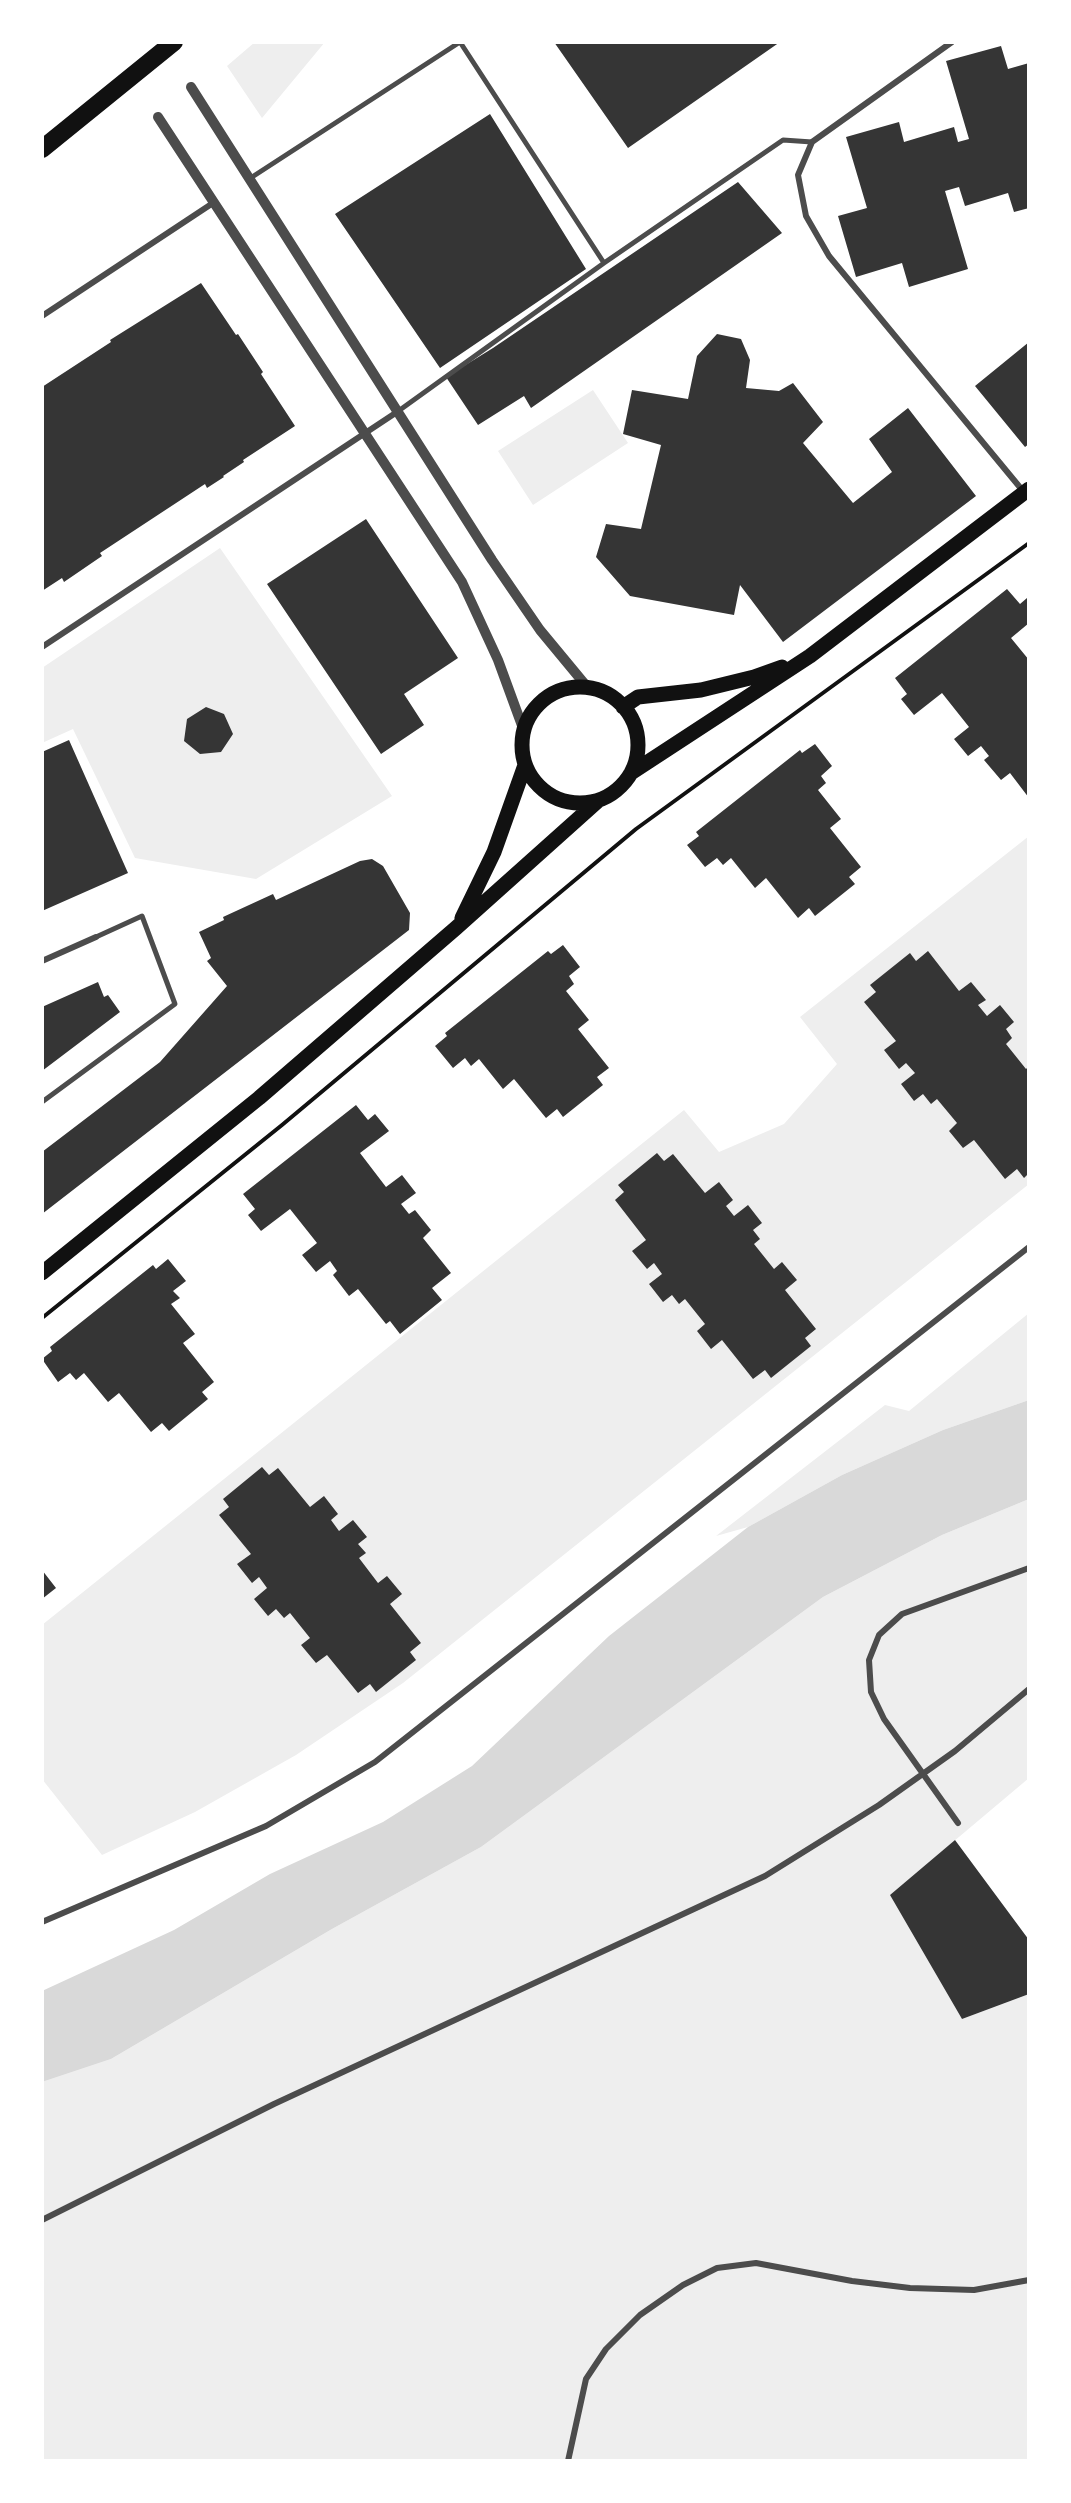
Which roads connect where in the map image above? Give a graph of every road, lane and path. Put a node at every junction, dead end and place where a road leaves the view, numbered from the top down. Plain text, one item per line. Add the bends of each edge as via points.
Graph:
1 (174, 42) edge
2 (952, 42) edge
3 (191, 87) dead end
4 (158, 117) dead end
5 (813, 142) junction
6 (42, 149) edge
7 (249, 179) junction
8 (213, 203) junction
9 (604, 263) junction
10 (42, 316) edge
11 (397, 412) junction
12 (366, 434) junction
13 (1026, 490) edge
14 (1029, 543) edge
15 (42, 647) edge
16 (810, 656) junction
17 (588, 688) junction
18 (623, 706) junction
19 (524, 731) junction
20 (525, 765) junction
21 (631, 773) junction
22 (599, 800) junction
23 (456, 928) junction
24 (96, 937) joint
25 (42, 961) edge
26 (42, 1102) edge
27 (1029, 1247) edge
28 (42, 1273) edge
29 (42, 1318) edge
30 (1029, 1568) edge
31 (1029, 1689) edge
32 (958, 1823) dead end
33 (42, 1922) edge
34 (42, 2220) edge
35 (1029, 2280) edge
36 (568, 2461) edge

1 - 6 highway
2 - 5 street
3 - 7 street
4 - 8 street
5 - 9 street via 783,140
5 - 13 street via 798,175 806,216 829,256
7 - 9 street via 460,42
7 - 11 street
8 - 10 street
8 - 12 street
9 - 11 street
11 - 12 street
11 - 17 street via 540,630
12 - 15 street
12 - 19 street via 462,582 494,649
13 - 16 main road
14 - 29 path via 636,829 282,1125
16 - 18 main road via 754,677 700,690 638,697
16 - 21 main road
17 - 18 main road
17 - 19 main road via 555,693 530,716
18 - 21 main road via 631,718 638,746
19 - 20 main road
20 - 22 main road via 547,793 564,801
20 - 23 main road via 494,852
21 - 22 main road
22 - 23 main road
23 - 28 main road via 259,1098
24 - 25 street
24 - 26 street via 142,916 175,1004
27 - 33 street via 375,1762 266,1826
30 - 32 street via 902,1614 879,1635 870,1660 872,1692 884,1719
31 - 34 street via 955,1751 879,1805 765,1876 274,2104
35 - 36 street via 974,2290 910,2288 756,2263 717,2268 683,2285 640,2315 606,2349 586,2379

